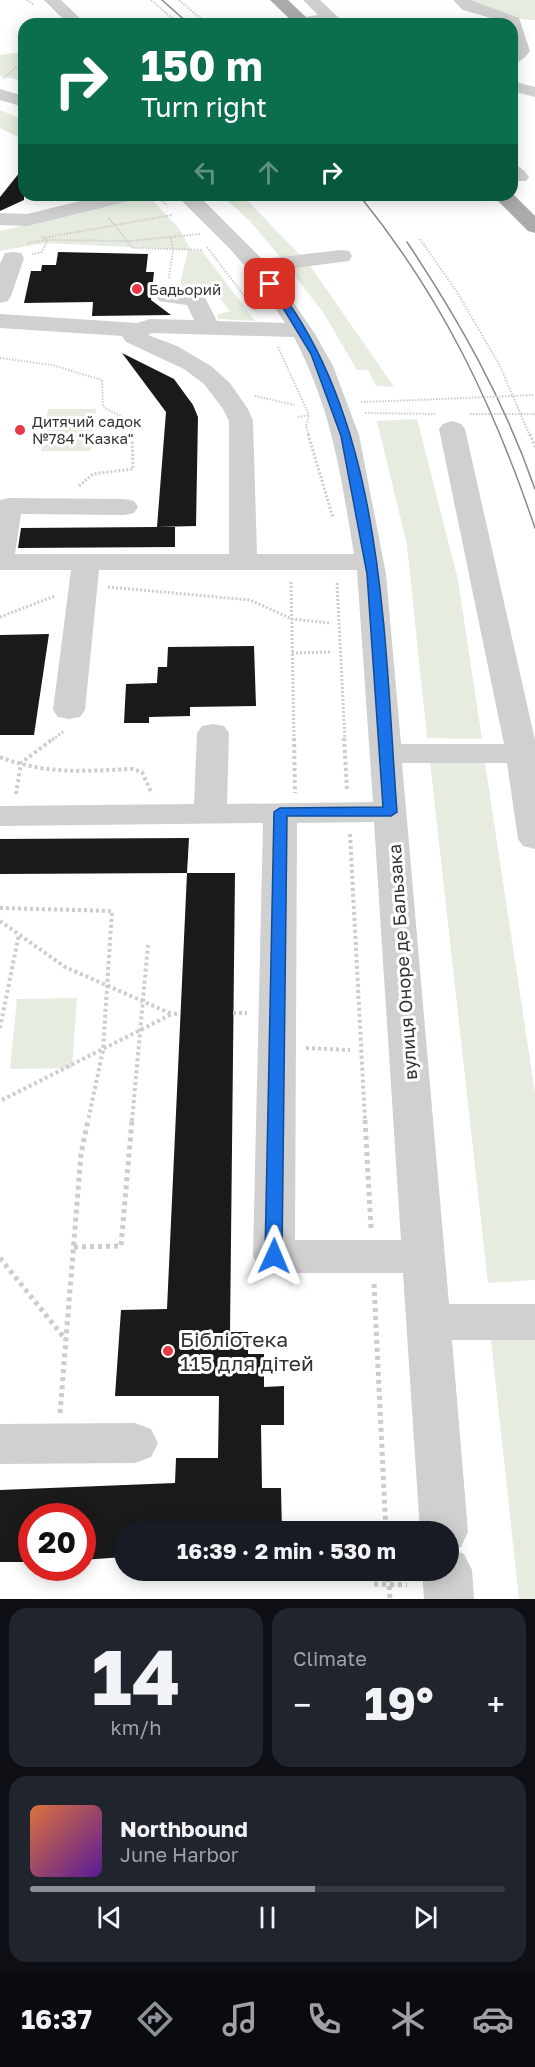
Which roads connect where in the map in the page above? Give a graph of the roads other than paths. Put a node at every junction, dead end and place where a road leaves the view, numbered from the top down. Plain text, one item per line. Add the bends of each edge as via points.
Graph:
1 (52, 0) edge
2 (278, 0) edge
3 (311, 0) edge
4 (461, 0) edge
5 (72, 18) edge
6 (299, 18) edge
7 (331, 18) edge
8 (504, 18) edge
9 (518, 40) edge
10 (518, 54) edge
11 (0, 92) edge
12 (18, 93) edge
13 (18, 100) edge
14 (32, 201) edge
15 (104, 201) edge
16 (193, 201) edge
17 (508, 201) edge
18 (0, 219) edge
19 (535, 227) edge
20 (17, 250) road end
21 (340, 256) dead end
22 (255, 266) junction
23 (0, 296) edge
24 (167, 296) road end
25 (0, 321) edge
26 (0, 327) edge
27 (209, 328) junction
28 (139, 330) junction
29 (301, 330) junction
30 (452, 429) dead end
31 (125, 507) dead end
32 (370, 562) junction
33 (243, 564) junction
34 (85, 574) junction
35 (69, 710) road end
36 (213, 733) dead end
37 (522, 753) junction
38 (387, 754) junction
39 (210, 812) junction
40 (288, 812) junction
41 (391, 812) junction
42 (6, 816) edge
43 (535, 839) edge
44 (425, 1257) junction
45 (430, 1322) junction
46 (535, 1322) edge
47 (135, 1443) dead end
48 (0, 1444) edge
49 (443, 1521) edge

1 - 5 street
2 - 6 main road
3 - 7 street
4 - 8 street via 469,7
9 - 10 street
11 - 12 street
11 - 13 street
14 - 18 street
15 - 18 street via 27,220
16 - 22 street, вулиця Оноре де Бальзака
17 - 19 main road
20 - 23 street
21 - 22 street
22 - 29 street, вулиця Оноре де Бальзака
24 - 27 street via 195,299
25 - 26 street
25 - 28 street
27 - 28 street via 150,326
27 - 29 street
28 - 33 street via 133,333 134,337 186,360 221,388 235,407 241,421
29 - 32 street, вулиця Оноре де Бальзака via 316,354 344,429
30 - 37 street
31 - 34 street via 9,506 0,562
32 - 33 street
32 - 38 street, вулиця Оноре де Бальзака
33 - 34 street
34 - 35 street
36 - 39 street
37 - 38 street
37 - 43 street
38 - 41 street, вулиця Оноре де Бальзака
39 - 40 street
39 - 42 street
40 - 41 street
40 - 44 street via 277,1047 274,1256
41 - 44 street, вулиця Оноре де Бальзака
44 - 45 street, вулиця Оноре де Бальзака
45 - 46 street
45 - 49 street, вулиця Оноре де Бальзака
47 - 48 street

